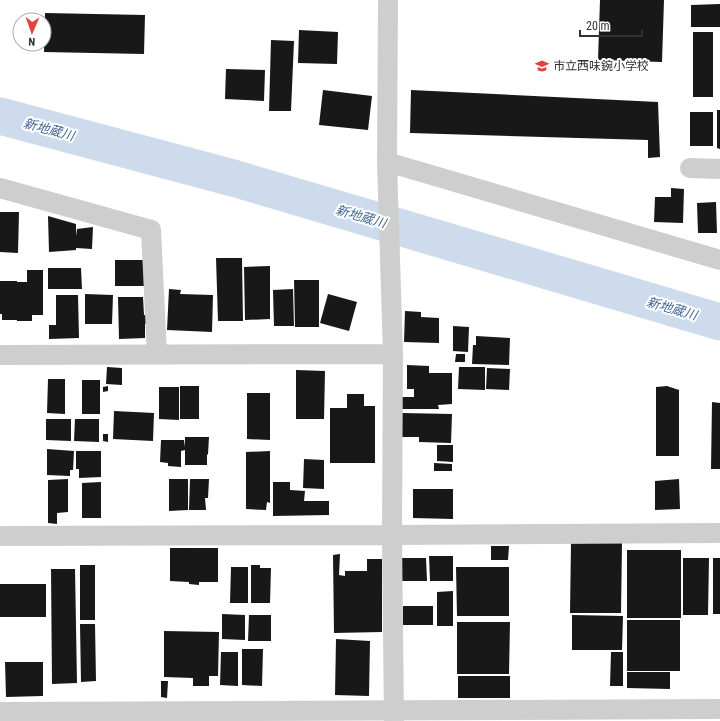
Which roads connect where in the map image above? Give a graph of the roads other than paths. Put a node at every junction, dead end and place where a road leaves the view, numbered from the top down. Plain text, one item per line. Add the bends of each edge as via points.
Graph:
1 (388, 0) edge
2 (387, 162) junction
3 (690, 168) dead end
4 (720, 169) edge
5 (0, 188) edge
6 (720, 260) edge
7 (393, 354) junction
8 (157, 355) junction
9 (0, 356) edge
10 (720, 533) edge
11 (392, 535) junction
12 (0, 536) edge
13 (720, 708) edge
14 (0, 712) edge
15 (394, 715) edge

1 - 2 street
2 - 6 street
2 - 7 street
3 - 4 street
5 - 8 street via 151,230
7 - 8 street
7 - 11 street
8 - 9 street
10 - 11 street
11 - 12 street
11 - 15 street
13 - 15 street
14 - 15 street

